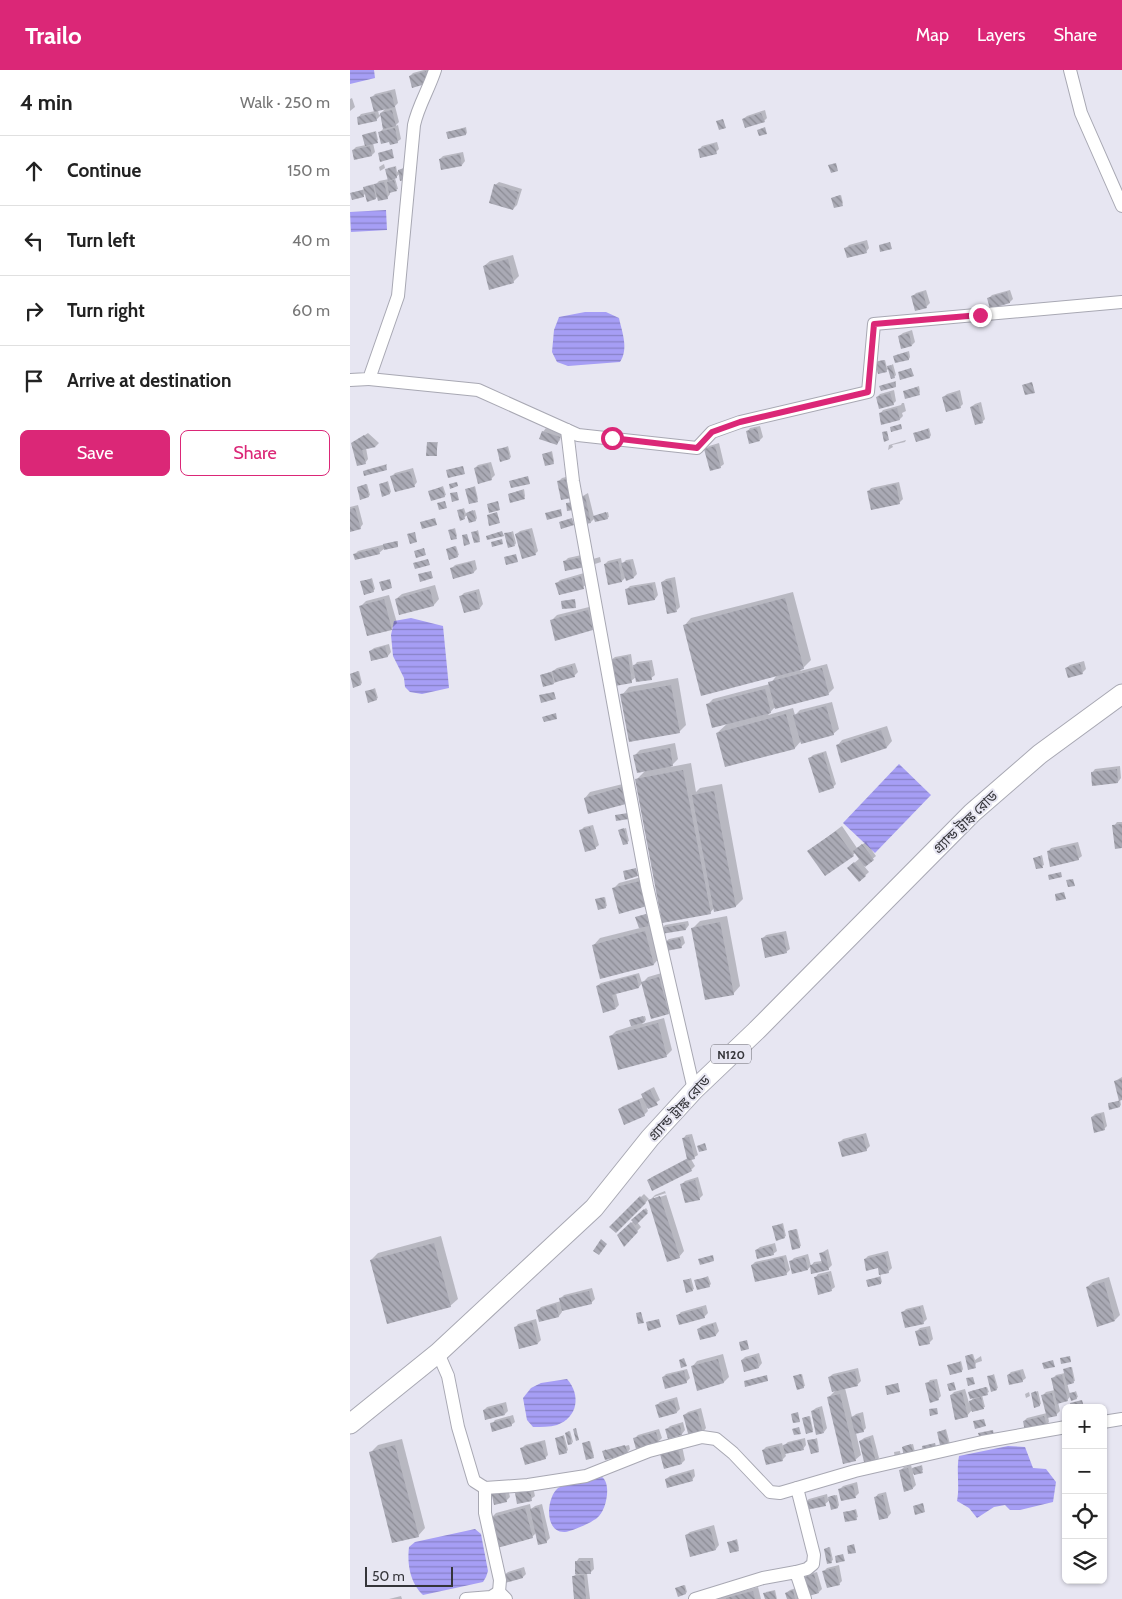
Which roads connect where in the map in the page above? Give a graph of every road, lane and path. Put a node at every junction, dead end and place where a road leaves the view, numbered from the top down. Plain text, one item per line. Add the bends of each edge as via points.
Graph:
1 (435, 70) edge
2 (1070, 70) edge
3 (1122, 206) edge
4 (1122, 302) edge
5 (369, 379) junction
6 (350, 380) edge
7 (567, 430) junction
8 (1122, 694) edge
9 (694, 1090) junction
10 (438, 1353) junction
11 (1122, 1419) edge
12 (1107, 1421) edge
13 (350, 1424) edge
14 (1062, 1428) edge
15 (485, 1488) junction
16 (797, 1488) junction
17 (796, 1572) junction
18 (503, 1596) edge
19 (466, 1599) edge
20 (694, 1599) edge
21 (805, 1599) edge

1 - 5 street via 414,125 398,296
2 - 3 street via 1081,113
4 - 7 street via 874,324 868,392 740,422 712,432 697,448
5 - 6 street
5 - 7 street via 478,390
7 - 9 street via 589,577 625,772 647,886
8 - 9 highway, গ্র্যান্ড ট্রাঙ্ক রোড / N120 via 1040,754 972,813
9 - 10 highway, গ্র্যান্ড ট্রাঙ্ক রোড / N120 via 650,1138 594,1208
10 - 13 highway, গ্র্যান্ড ট্রাঙ্ক রোড / N120
10 - 15 street via 448,1376 458,1427 474,1481
11 - 12 street
14 - 16 street via 855,1471
15 - 16 street via 528,1486 586,1476 648,1451 702,1437 716,1439 770,1492
15 - 18 street via 485,1513
16 - 17 street via 814,1555 813,1564
17 - 20 street via 763,1578
17 - 21 street
18 - 19 street

